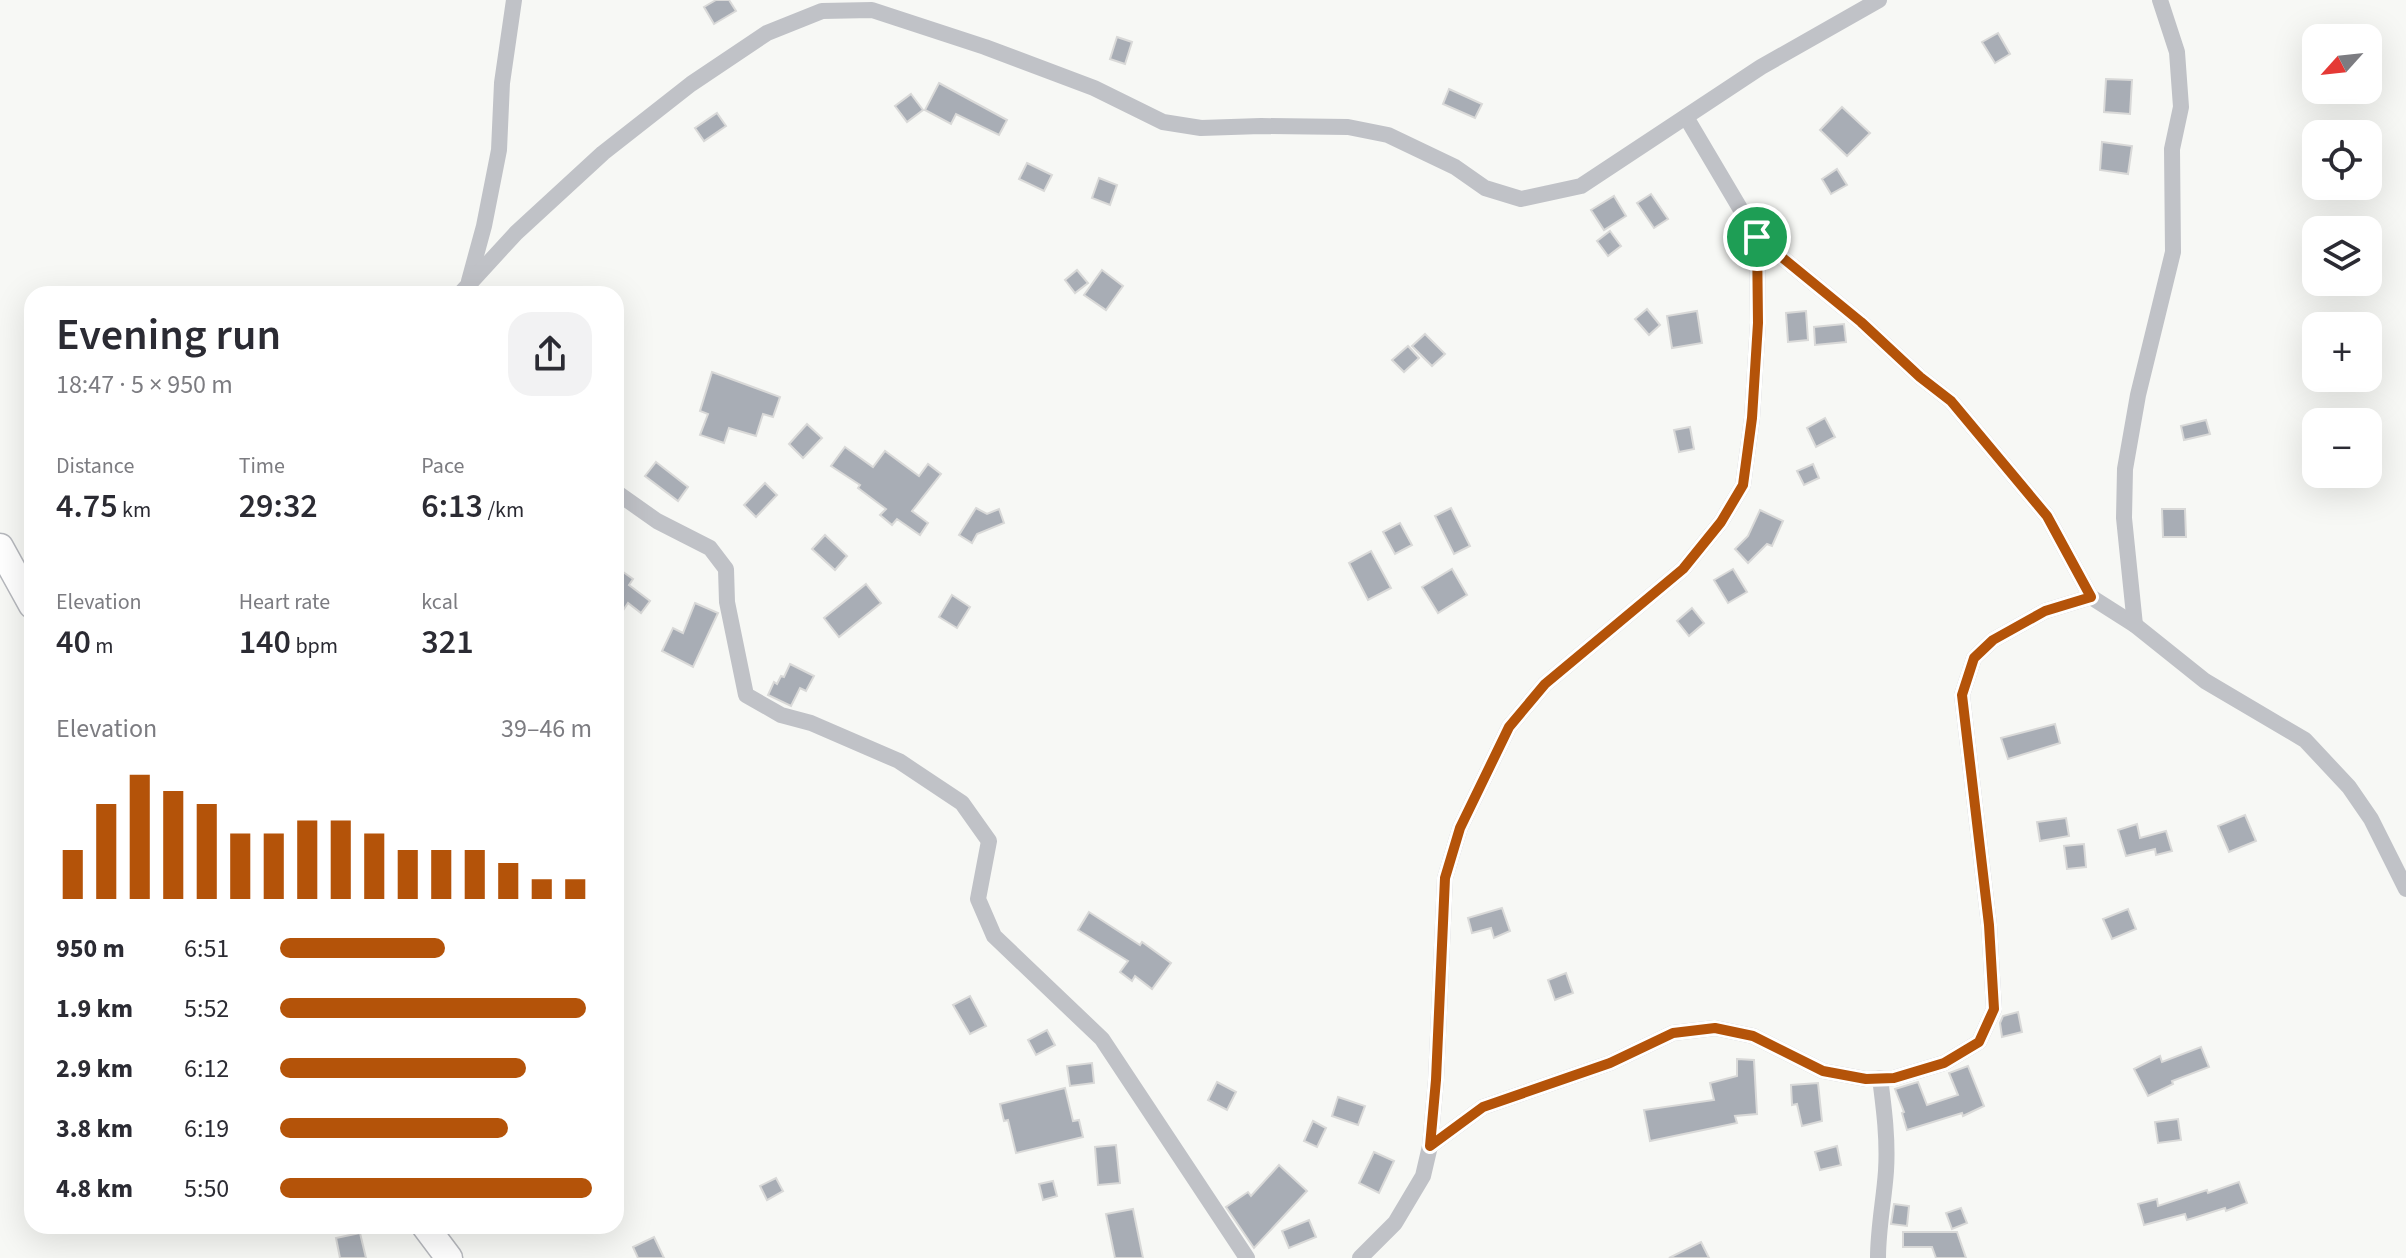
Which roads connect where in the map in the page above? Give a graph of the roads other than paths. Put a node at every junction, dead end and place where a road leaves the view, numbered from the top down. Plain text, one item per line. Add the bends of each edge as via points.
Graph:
1 (514, 0) edge
2 (1879, 0) edge
3 (2160, 0) edge
4 (1686, 117) junction
5 (1757, 237) junction
6 (465, 286) edge
7 (468, 286) edge
8 (624, 498) edge
9 (0, 547) edge
10 (24, 590) edge
11 (2091, 597) junction
12 (2135, 625) junction
13 (2406, 889) edge
14 (1880, 1078) junction
15 (1430, 1146) junction
16 (431, 1234) edge
17 (449, 1258) edge
18 (1247, 1258) edge
19 (1360, 1258) edge
20 (1878, 1258) edge

1 - 6 street via 499,150
2 - 4 street
3 - 12 street via 2177,52 2181,107 2172,149 2173,252 2125,469 2124,518
4 - 5 street
4 - 7 street via 1581,186 1521,199 1485,188 1455,167 1388,135 1348,127 1201,128 1163,122 1094,88 872,10 822,11 767,33 691,84 603,153
5 - 11 street via 1951,401 2047,516
5 - 15 street via 1757,339 1743,485 1683,569 1545,684 1509,727 1460,828 1445,878
8 - 18 street via 710,548 726,569 727,602 746,695 781,715 899,761 962,803 989,841 978,899 994,936 1102,1039
9 - 10 main road
11 - 12 street
11 - 14 street via 2045,611 1993,640 1974,658 1962,695 1994,1009 1979,1042 1944,1063
12 - 13 street via 2205,681 2305,740 2371,819
14 - 15 street via 1823,1071 1740,1033 1715,1028 1673,1033 1610,1063 1483,1107
14 - 20 street via 1887,1125
15 - 19 street via 1423,1176 1395,1223
16 - 17 main road

